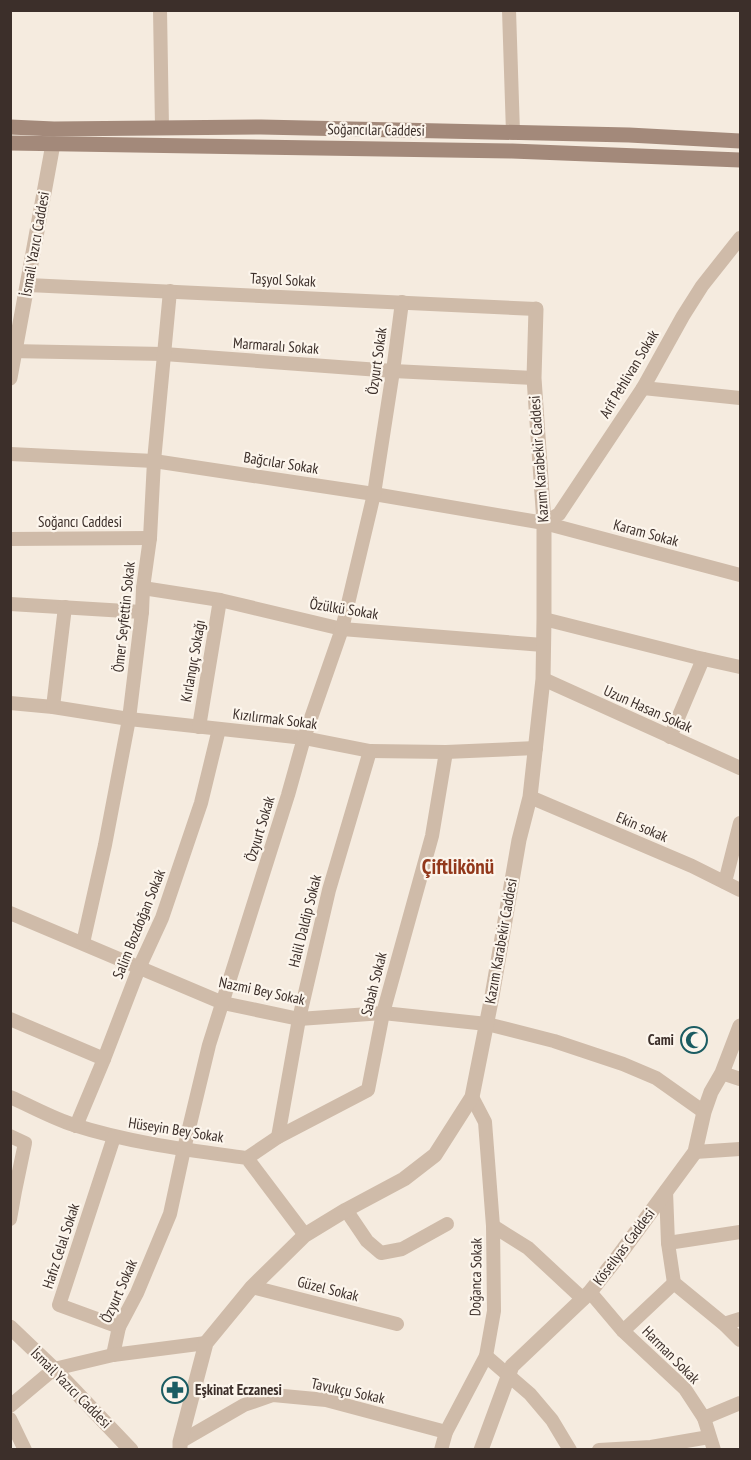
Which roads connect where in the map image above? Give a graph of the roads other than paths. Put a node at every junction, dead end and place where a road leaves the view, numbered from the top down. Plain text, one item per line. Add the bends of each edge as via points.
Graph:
1 (160, 10) edge
2 (509, 10) edge
3 (10, 127) edge
4 (162, 127) junction
5 (513, 133) junction
6 (741, 141) edge
7 (10, 143) edge
8 (53, 144) junction
9 (741, 160) edge
10 (741, 238) edge
11 (28, 285) junction
12 (170, 291) junction
13 (402, 302) junction
14 (536, 309) joint
15 (13, 351) edge
16 (164, 354) junction
17 (393, 371) junction
18 (10, 378) edge
19 (534, 378) junction
20 (643, 388) junction
21 (741, 398) edge
22 (10, 454) edge
23 (154, 461) junction
24 (374, 494) junction
25 (543, 523) junction
26 (150, 538) junction
27 (10, 539) edge
28 (741, 575) edge
29 (143, 588) junction
30 (220, 600) junction
31 (10, 603) edge
32 (65, 607) junction
33 (142, 612) junction
34 (544, 619) junction
35 (342, 628) junction
36 (543, 645) junction
37 (703, 659) junction
38 (741, 667) edge
39 (543, 679) junction
40 (10, 703) edge
41 (53, 707) junction
42 (129, 719) junction
43 (199, 727) junction
44 (219, 729) junction
45 (670, 737) junction
46 (304, 738) junction
47 (536, 748) junction
48 (370, 751) junction
49 (446, 752) junction
50 (741, 768) edge
51 (530, 797) junction
52 (741, 823) edge
53 (725, 882) junction
54 (741, 890) edge
55 (10, 913) edge
56 (83, 943) junction
57 (139, 968) junction
58 (223, 1003) junction
59 (383, 1013) junction
60 (10, 1019) edge
61 (299, 1019) junction
62 (487, 1023) junction
63 (741, 1026) edge
64 (104, 1059) junction
65 (722, 1073) junction
66 (741, 1079) edge
67 (10, 1097) edge
68 (472, 1097) junction
69 (704, 1112) junction
70 (76, 1125) junction
71 (10, 1136) edge
72 (114, 1137) junction
73 (278, 1137) junction
74 (184, 1149) junction
75 (741, 1149) edge
76 (695, 1152) junction
77 (247, 1158) junction
78 (13, 1190) edge
79 (666, 1191) junction
80 (346, 1210) junction
81 (10, 1219) edge
82 (447, 1224) dead end
83 (493, 1226) junction
84 (741, 1232) edge
85 (305, 1235) junction
86 (668, 1243) junction
87 (674, 1283) junction
88 (252, 1287) junction
89 (586, 1296) junction
90 (741, 1319) edge
91 (397, 1324) dead end
92 (724, 1324) junction
93 (10, 1327) edge
94 (119, 1327) junction
95 (623, 1331) junction
96 (741, 1340) edge
97 (206, 1343) junction
98 (113, 1355) junction
99 (486, 1356) junction
100 (54, 1369) junction
101 (508, 1376) junction
102 (741, 1403) edge
103 (10, 1406) edge
104 (704, 1418) junction
105 (10, 1419) edge
106 (446, 1432) junction
107 (711, 1443) edge
108 (180, 1446) edge
109 (26, 1449) edge
110 (131, 1449) edge
111 (441, 1449) edge
112 (480, 1449) edge
113 (570, 1449) edge
114 (599, 1449) edge

1 - 4 street
2 - 5 street
3 - 4 main road, Soğancılar Caddesi
4 - 5 main road, Soğancılar Caddesi
5 - 6 main road, Soğancılar Caddesi
7 - 8 main road, Soğancılar Caddesi
8 - 9 main road, Soğancılar Caddesi via 501,151
8 - 11 street, İsmail Yazıcı Caddesi
10 - 20 street, Arif Pehlivan Sokak via 702,286
11 - 12 street, Taşyol Sokak
11 - 15 street, İsmail Yazıcı Caddesi
12 - 13 street, Taşyol Sokak
12 - 16 street, Ömer Seyfettin Sokak
13 - 14 street, Taşyol Sokak
13 - 17 street, Özyurt Sokak
14 - 19 street, Kazım Karabekir Caddesi
15 - 16 street, Marmaralı Sokak
15 - 18 street, İsmail Yazıcı Caddesi
16 - 17 street, Marmaralı Sokak
16 - 23 street, Ömer Seyfettin Sokak
17 - 19 street, Marmaralı Sokak
17 - 24 street, Özyurt Sokak
19 - 25 street, Kazım Karabekir Caddesi
20 - 21 street
20 - 25 street, Arif Pehlivan Sokak via 559,514
22 - 23 street, Bağcılar Sokak
23 - 24 street, Bağcılar Sokak
23 - 26 street, Ömer Seyfettin Sokak
24 - 25 street, Bağcılar Sokak
24 - 35 street, Özyurt Sokak
25 - 28 street, Karam Sokak
25 - 34 street, Kazım Karabekir Caddesi
26 - 27 street, Soğancı Caddesi
26 - 29 street, Ömer Seyfettin Sokak
29 - 30 street, Özülkü Sokak
29 - 33 street, Ömer Seyfettin Sokak
30 - 35 street, Özülkü Sokak
30 - 43 street, Kırlangıç Sokağı
31 - 32 street
32 - 33 street
32 - 41 street
33 - 42 street, Ömer Seyfettin Sokak
34 - 36 street, Kazım Karabekir Caddesi
34 - 37 street
35 - 36 street, Özülkü Sokak
35 - 46 street, Özyurt Sokak
36 - 39 street, Kazım Karabekir Caddesi
37 - 38 street
37 - 45 street
39 - 45 street, Uzun Hasan Sokak
39 - 47 street, Kazım Karabekir Caddesi
40 - 41 street, Kızılırmak Sokak
41 - 42 street, Kızılırmak Sokak
42 - 43 street, Kızılırmak Sokak
42 - 56 street, Ömer Seyfettin Sokak
43 - 44 street, Kızılırmak Sokak
44 - 46 street, Kızılırmak Sokak
44 - 57 street, Salim Bozdoğan Sokak via 201,803 162,918
45 - 50 street, Uzun Hasan Sokak
46 - 48 street, Kızılırmak Sokak
46 - 58 street, Özyurt Sokak
47 - 49 street, Kızılırmak Sokak
47 - 51 street, Kazım Karabekir Caddesi
48 - 49 street, Kızılırmak Sokak
48 - 61 street, Halil Daldip Sokak via 329,890
49 - 59 street, Sabah Sokak via 432,836
51 - 53 street, Ekin sokak
51 - 62 street, Kazım Karabekir Caddesi
52 - 53 street
53 - 54 street, Ekin sokak
55 - 56 street, Nazmi Bey Sokak
56 - 57 street, Nazmi Bey Sokak
57 - 58 street, Nazmi Bey Sokak
57 - 64 street, Salim Bozdoğan Sokak
58 - 61 street, Nazmi Bey Sokak
58 - 74 street, Özyurt Sokak
59 - 61 street, Nazmi Bey Sokak
59 - 62 street, Nazmi Bey Sokak
59 - 73 street, Sabah Sokak via 368,1090
60 - 64 street
61 - 73 street, Halil Daldip Sokak
62 - 68 street, Kazım Karabekir Caddesi
62 - 69 street, Nazmi Bey Sokak via 623,1064 656,1078
63 - 65 street, Köseilyas Caddesi
64 - 70 street, Salim Bozdoğan Sokak
65 - 66 street
65 - 69 street, Köseilyas Caddesi
67 - 70 street, Hüseyin Bey Sokak
68 - 80 street, Kazım Karabekir Caddesi via 435,1155 404,1179
68 - 83 street, Doğanca Sokak via 485,1122
69 - 76 street, Köseilyas Caddesi
70 - 72 street, Hüseyin Bey Sokak
71 - 78 street via 25,1143
72 - 74 street, Hüseyin Bey Sokak
72 - 94 street, Hafız Celal Sokak via 59,1305
73 - 77 street, Sabah Sokak
74 - 77 street, Hüseyin Bey Sokak
74 - 94 street, Özyurt Sokak via 170,1214
75 - 76 street
76 - 79 street, Köseilyas Caddesi
77 - 85 street
78 - 81 street
79 - 86 street
79 - 89 street, Köseilyas Caddesi
80 - 82 street via 367,1241 381,1253 402,1249
80 - 85 street, Kazım Karabekir Caddesi
83 - 89 street, Harman Sokak via 528,1248
83 - 99 street, Doğanca Sokak via 494,1311
84 - 86 street
85 - 88 street, Kazım Karabekir Caddesi
86 - 87 street
87 - 92 street
87 - 95 street
88 - 91 street, Güzel Sokak
88 - 97 street, Kazım Karabekir Caddesi
89 - 95 street, Harman Sokak
89 - 101 street, Köseilyas Caddesi via 512,1366
90 - 92 street
92 - 96 street
93 - 100 street, İsmail Yazıcı Caddesi
94 - 98 street, Özyurt Sokak
95 - 104 street, Harman Sokak via 685,1389
97 - 98 street
97 - 108 street, Kazım Karabekir Caddesi
98 - 100 street
99 - 101 street
99 - 106 street, Doğanca Sokak
100 - 103 street
100 - 110 street, İsmail Yazıcı Caddesi
101 - 112 street, Köseilyas Caddesi
101 - 113 street via 530,1394
102 - 104 street
104 - 107 street, Harman Sokak
105 - 109 street
106 - 108 street, Tavukçu Sokak via 326,1400 273,1395 244,1405
106 - 111 street, Doğanca Sokak
107 - 114 street

